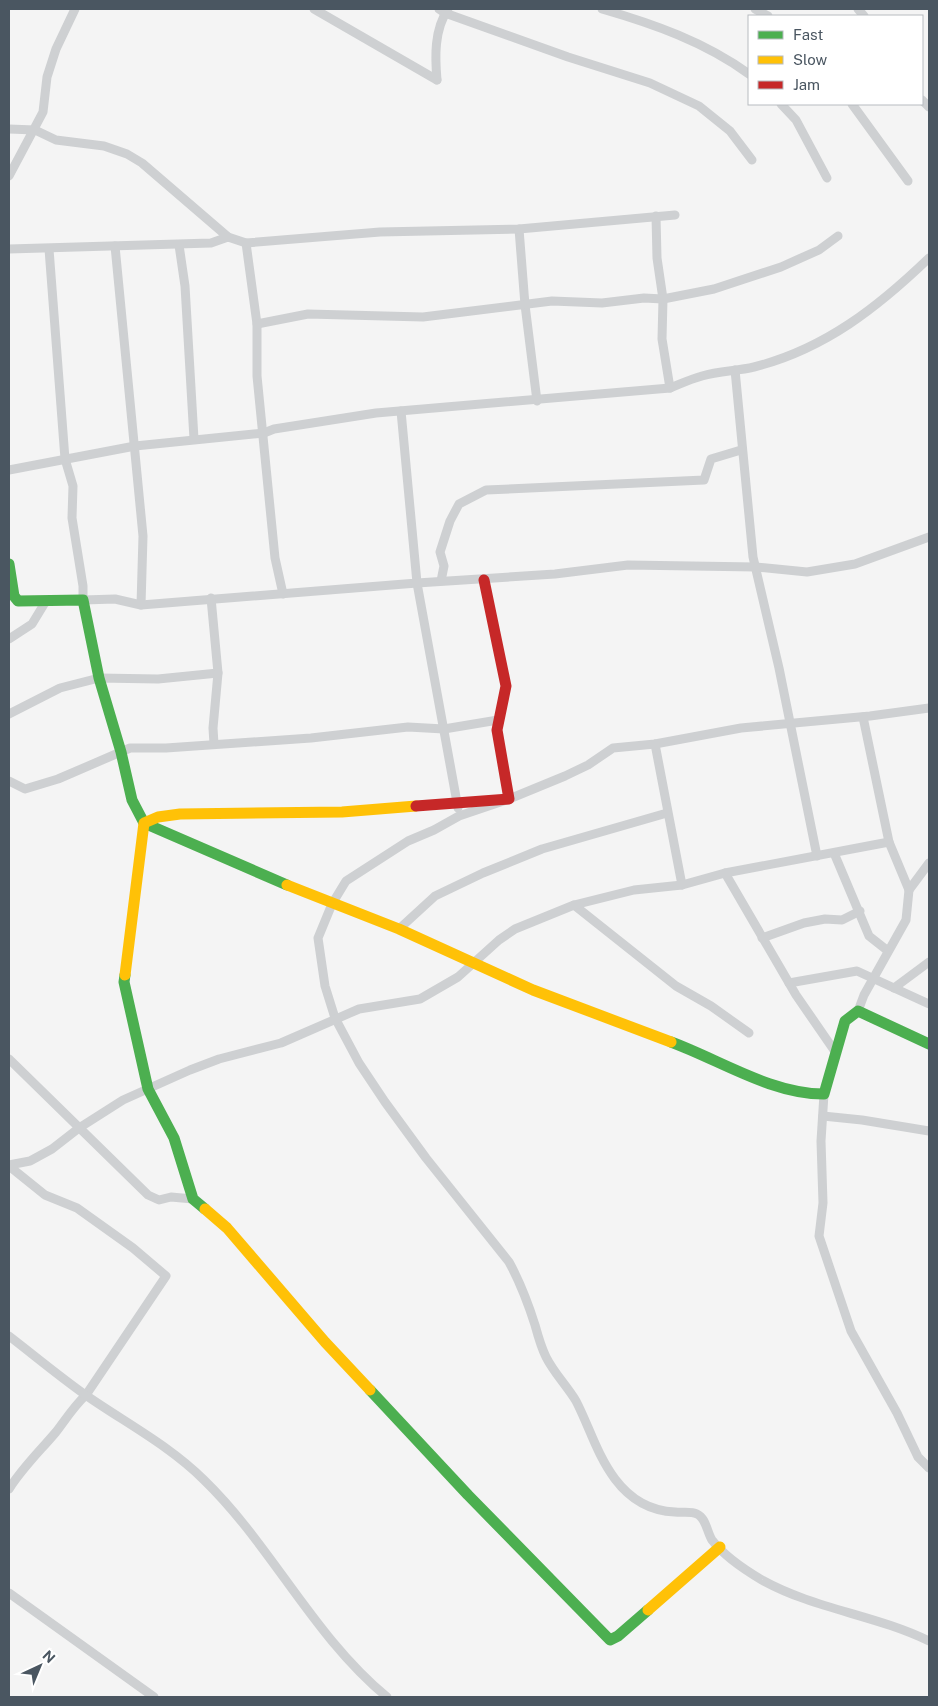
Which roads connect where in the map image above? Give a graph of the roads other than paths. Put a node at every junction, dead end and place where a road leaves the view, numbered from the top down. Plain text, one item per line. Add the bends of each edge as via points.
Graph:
1 (75, 9) edge
2 (314, 9) edge
3 (602, 9) edge
4 (755, 9) edge
5 (444, 10) edge
6 (766, 15) edge
7 (748, 73) edge
8 (782, 105) edge
9 (853, 105) edge
10 (9, 129) edge
11 (36, 130) junction
12 (752, 160) dead end
13 (9, 176) edge
14 (827, 178) dead end
15 (908, 181) dead end
16 (656, 216) junction
17 (675, 216) dead end
18 (519, 229) junction
19 (838, 236) dead end
20 (228, 237) junction
21 (246, 243) junction
22 (179, 245) junction
23 (115, 246) junction
24 (9, 249) edge
25 (49, 249) junction
26 (927, 262) edge
27 (663, 299) junction
28 (525, 305) junction
29 (257, 324) junction
30 (735, 370) junction
31 (670, 388) junction
32 (537, 401) junction
33 (402, 411) junction
34 (264, 433) junction
35 (194, 439) junction
36 (135, 446) junction
37 (741, 450) junction
38 (65, 459) junction
39 (9, 470) edge
40 (929, 537) edge
41 (9, 564) edge
42 (756, 567) junction
43 (484, 580) junction
44 (441, 581) junction
45 (417, 583) junction
46 (283, 594) junction
47 (11, 596) edge
48 (211, 598) junction
49 (83, 600) junction
50 (46, 601) junction
51 (141, 605) junction
52 (9, 639) edge
53 (218, 674) junction
54 (99, 678) junction
55 (929, 708) edge
56 (9, 714) edge
57 (863, 717) junction
58 (498, 720) junction
59 (790, 722) junction
60 (444, 729) junction
61 (214, 744) junction
62 (655, 744) junction
63 (121, 752) junction
64 (9, 782) edge
65 (510, 799) junction
66 (457, 803) junction
67 (667, 813) junction
68 (459, 816) junction
69 (144, 823) junction
70 (889, 842) junction
71 (834, 853) junction
72 (817, 856) junction
73 (929, 863) edge
74 (725, 873) junction
75 (682, 885) junction
76 (910, 890) junction
77 (332, 904) junction
78 (574, 905) junction
79 (860, 911) junction
80 (399, 929) junction
81 (762, 938) junction
82 (888, 951) junction
83 (929, 962) edge
84 (474, 963) junction
85 (875, 978) junction
86 (789, 983) junction
87 (894, 988) junction
88 (929, 1004) edge
89 (858, 1011) junction
90 (335, 1018) junction
91 (749, 1033) dead end
92 (929, 1044) edge
93 (836, 1053) junction
94 (9, 1059) edge
95 (148, 1089) junction
96 (824, 1094) junction
97 (823, 1116) junction
98 (79, 1128) junction
99 (929, 1132) edge
100 (9, 1166) edge
101 (193, 1199) junction
102 (9, 1336) edge
103 (86, 1395) junction
104 (929, 1468) edge
105 (9, 1489) edge
106 (720, 1547) junction
107 (9, 1593) edge
108 (929, 1641) edge
109 (154, 1697) edge
110 (387, 1697) edge

1 - 11 street via 56,49
2 - 5 street via 437,80 435,56
3 - 7 street via 657,25 728,59
4 - 6 street
5 - 12 street via 658,87 699,106 730,131
8 - 14 street via 796,120
9 - 15 street
10 - 11 street
11 - 13 street
11 - 20 street via 56,140 104,146 127,154 142,163
16 - 17 street
16 - 18 street
16 - 27 street via 656,258
18 - 21 street via 380,232
18 - 28 street
19 - 27 street via 819,250 781,267 714,289
20 - 21 street
20 - 22 street via 211,243
21 - 29 street
22 - 23 street
22 - 35 street via 185,286
23 - 25 street
23 - 36 street
24 - 25 street
25 - 38 street
26 - 30 street via 846,328 792,354
27 - 28 street via 602,303 552,301
27 - 31 street via 662,339
28 - 29 street via 423,316 308,314
28 - 32 street
29 - 34 street via 257,376
30 - 31 street via 702,376
30 - 37 street
31 - 32 street
32 - 33 street
33 - 34 street via 310,423
33 - 45 street
34 - 35 street
34 - 46 street via 275,558
35 - 36 street
36 - 38 street
36 - 51 street via 143,536
37 - 42 street
37 - 44 street via 711,459 704,480 486,490 459,504 450,521 440,552 444,566
38 - 39 street
38 - 49 street via 73,486 72,518
40 - 42 street via 855,564 807,572
41 - 47 street
42 - 43 street via 628,565
42 - 59 street
43 - 44 street
43 - 58 street via 506,686
44 - 45 street
45 - 46 street
45 - 60 street
46 - 48 street
47 - 50 street via 22,602
48 - 51 street
48 - 53 street
49 - 50 street
49 - 51 street via 115,599
49 - 54 street
50 - 52 street via 32,624
53 - 54 street via 158,679
53 - 61 street
54 - 56 street via 60,688
54 - 63 street
55 - 57 street
57 - 59 street
57 - 70 street
58 - 60 street
58 - 65 street via 500,750
59 - 62 street
59 - 72 street
60 - 61 street via 408,727
60 - 66 street
61 - 63 street via 130,748
62 - 65 street via 613,748 588,765
62 - 67 street
63 - 64 street via 58,779 24,789
63 - 69 street via 132,800
65 - 66 street
65 - 68 street
66 - 68 street
66 - 69 street via 342,812 180,814
67 - 75 street
67 - 80 street via 542,849 483,872 435,896
68 - 77 street via 408,841 346,881
69 - 77 street
69 - 95 street via 124,982
70 - 71 street
70 - 76 street
71 - 72 street
71 - 79 street
72 - 74 street
73 - 76 street
74 - 75 street
74 - 81 street
75 - 78 street via 634,890
76 - 82 street via 906,920
77 - 80 street
77 - 90 street via 318,938 323,977
78 - 84 street via 515,930
78 - 91 street via 676,986
79 - 81 street via 842,920 804,923
79 - 82 street via 869,936
80 - 84 street
81 - 86 street
82 - 85 street
83 - 87 street
84 - 90 street via 445,986 420,999 359,1009
84 - 96 street via 618,1024 704,1054 760,1081
85 - 86 street via 857,971
85 - 87 street
85 - 89 street
86 - 93 street
87 - 88 street
89 - 92 street
89 - 93 street via 845,1021
90 - 95 street via 280,1043 219,1059
90 - 106 street via 385,1102 509,1262 519,1281 545,1356 574,1398 616,1480 634,1499 647,1507 700,1515 712,1539
93 - 96 street
94 - 98 street
95 - 98 street via 123,1100
95 - 101 street via 174,1138
96 - 97 street
97 - 99 street
97 - 104 street via 823,1203 819,1236 851,1331 918,1456
98 - 100 street via 30,1161
98 - 101 street via 148,1195 159,1200 171,1197
100 - 103 street via 44,1195 77,1208 166,1276
101 - 106 street via 227,1228 325,1342 610,1640
102 - 103 street
103 - 105 street via 75,1404
103 - 110 street via 153,1439 204,1479 250,1531 322,1629
106 - 108 street via 743,1568 782,1590
107 - 109 street

